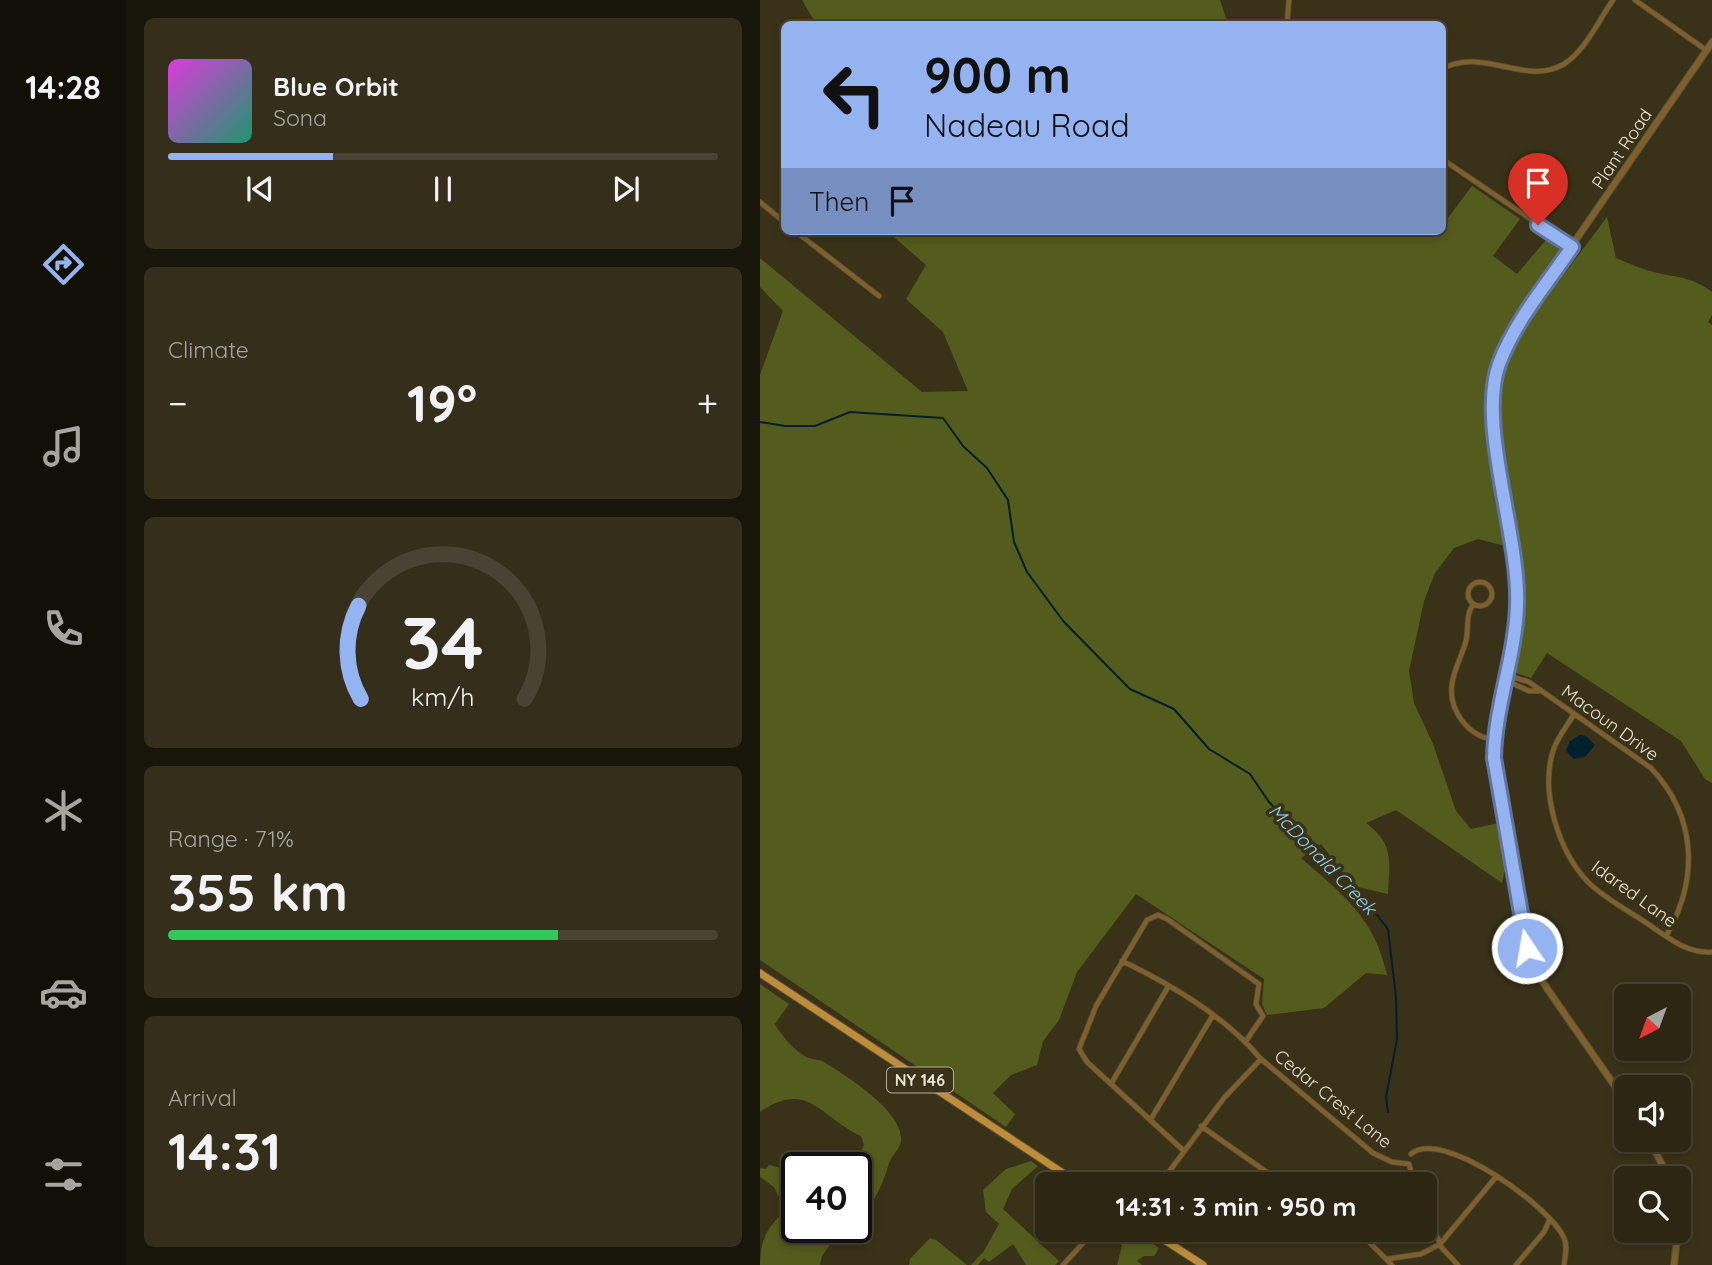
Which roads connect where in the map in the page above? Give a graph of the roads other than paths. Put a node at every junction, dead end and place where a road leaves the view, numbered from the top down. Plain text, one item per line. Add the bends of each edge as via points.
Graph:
1 (1289, 0) edge
2 (1613, 0) edge
3 (1635, 0) edge
4 (1287, 21) edge
5 (1713, 41) edge
6 (1706, 50) junction
7 (1446, 67) edge
8 (1446, 162) edge
9 (760, 202) edge
10 (781, 220) edge
11 (801, 235) edge
12 (1572, 247) junction
13 (879, 296) dead end
14 (1475, 604) junction
15 (1505, 680) junction
16 (1574, 714) junction
17 (1494, 740) junction
18 (1666, 936) junction
19 (1713, 953) edge
20 (1122, 961) junction
21 (760, 973) edge
22 (1168, 987) junction
23 (1213, 1015) junction
24 (1246, 1041) junction
25 (1261, 1059) junction
26 (1111, 1084) junction
27 (1614, 1085) edge
28 (1151, 1119) junction
29 (1202, 1126) junction
30 (1184, 1150) junction
31 (1411, 1154) dead end
32 (1060, 1172) edge
33 (1169, 1172) edge
34 (1267, 1172) edge
35 (1411, 1172) edge
36 (1496, 1177) junction
37 (1550, 1219) junction
38 (1437, 1237) edge
39 (1084, 1242) edge
40 (1168, 1242) edge
41 (1369, 1242) edge
42 (1677, 1243) edge
43 (1440, 1244) junction
44 (1387, 1259) junction
45 (1063, 1265) edge
46 (1203, 1265) edge
47 (1392, 1265) edge
48 (1458, 1265) edge
49 (1517, 1265) edge
50 (1564, 1265) edge
51 (1674, 1265) edge

1 - 4 street
2 - 7 street via 1571,59 1553,69 1528,71 1475,60
3 - 6 street
5 - 6 street, Plant Road
6 - 12 street, Plant Road
8 - 12 street
9 - 10 street
11 - 13 street
12 - 15 street, Plant Road via 1512,337 1493,393 1515,557 1517,605
14 - 14 street via 1469,591 1473,584 1485,583 1490,599 1482,606
14 - 17 street via 1469,612 1451,694 1466,726
15 - 16 street, Macoun Drive via 1529,691 1541,691
15 - 17 street, Plant Road
16 - 18 street, Macoun Drive via 1651,768 1679,807 1688,832 1690,858 1683,903
16 - 18 street, Idared Lane via 1556,744 1550,772 1553,815 1565,850 1591,884
17 - 27 street, Plant Road via 1497,788 1527,948 1546,987
18 - 19 street, Idared Lane via 1683,947
20 - 22 street
20 - 24 street via 1147,920 1158,915 1167,919 1259,984 1256,1004 1263,1016
20 - 26 street via 1096,1006 1079,1049
21 - 32 main road, NY 146
22 - 23 street
22 - 26 street
23 - 24 street
23 - 28 street
24 - 25 street
25 - 29 street, Cedar Crest Lane
25 - 35 street, Cedar Crest Lane via 1373,1153 1409,1164
26 - 28 street
28 - 30 street
29 - 30 street, Cedar Crest Lane
29 - 34 street
30 - 33 street, Cedar Crest Lane
31 - 36 street via 1423,1147 1446,1150
36 - 37 street
36 - 43 street
37 - 49 street
37 - 50 street via 1566,1244
38 - 43 street
39 - 45 street
40 - 46 main road
41 - 44 street
42 - 51 street
43 - 44 street via 1421,1254
43 - 48 street
44 - 47 street

